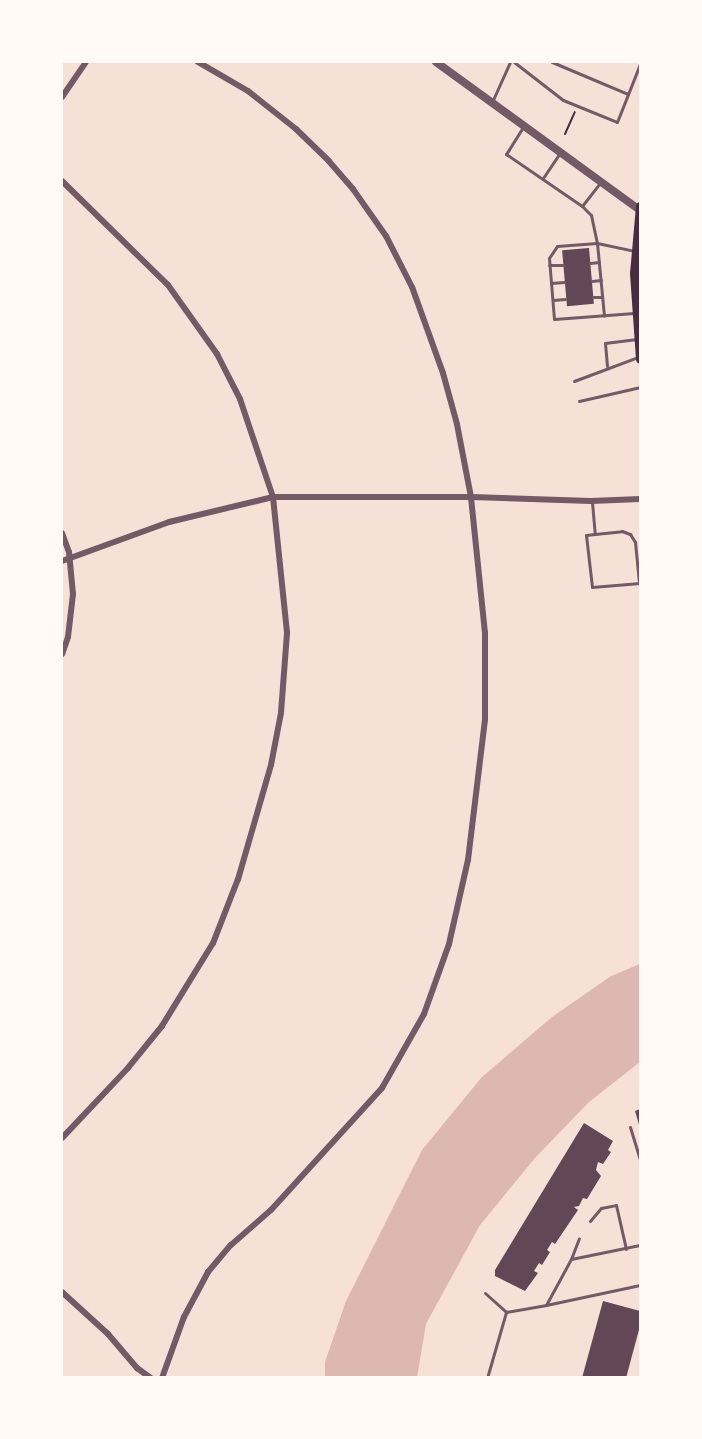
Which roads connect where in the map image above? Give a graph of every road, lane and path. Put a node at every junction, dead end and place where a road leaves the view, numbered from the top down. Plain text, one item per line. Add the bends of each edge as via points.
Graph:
1 (86, 62) edge
2 (198, 62) edge
3 (436, 62) edge
4 (512, 62) edge
5 (552, 62) edge
6 (640, 64) edge
7 (628, 94) junction
8 (62, 97) edge
9 (492, 104) junction
10 (577, 106) junction
11 (524, 127) junction
12 (565, 134) dead end
13 (560, 153) junction
14 (543, 178) junction
15 (62, 181) edge
16 (601, 182) junction
17 (582, 206) junction
18 (640, 208) edge
19 (639, 222) edge
20 (597, 243) junction
21 (634, 251) junction
22 (599, 262) junction
23 (590, 263) dead end
24 (563, 264) dead end
25 (549, 265) junction
26 (601, 280) junction
27 (592, 281) dead end
28 (564, 282) dead end
29 (551, 283) junction
30 (593, 297) dead end
31 (602, 297) junction
32 (565, 299) dead end
33 (553, 300) junction
34 (636, 313) junction
35 (604, 315) junction
36 (639, 339) junction
37 (640, 357) edge
38 (607, 366) junction
39 (574, 381) dead end
40 (640, 387) edge
41 (579, 401) dead end
42 (273, 497) junction
43 (471, 497) junction
44 (640, 499) edge
45 (591, 501) junction
46 (62, 533) edge
47 (595, 534) junction
48 (70, 560) junction
49 (62, 561) edge
50 (640, 583) edge
51 (62, 654) edge
52 (630, 1127) dead end
53 (62, 1138) edge
54 (640, 1160) edge
55 (590, 1221) dead end
56 (579, 1238) dead end
57 (640, 1245) edge
58 (626, 1249) junction
59 (571, 1259) junction
60 (640, 1285) edge
61 (62, 1292) edge
62 (485, 1293) dead end
63 (546, 1305) junction
64 (507, 1312) junction
65 (151, 1377) edge
66 (162, 1377) edge
67 (487, 1377) edge

1 - 8 street
2 - 43 street via 232,79 296,129 353,189 386,236 412,287 443,373
3 - 9 street
4 - 9 lane
4 - 10 lane
5 - 7 lane
6 - 7 lane
7 - 10 lane via 617,122
9 - 11 street
10 - 12 path
11 - 13 street
11 - 14 lane via 506,154
13 - 14 lane
13 - 16 street
14 - 17 lane
15 - 42 street via 140,256 191,316 217,354 240,399
16 - 17 lane
16 - 18 street
17 - 20 lane via 591,215
18 - 19 main road
19 - 21 main road
20 - 21 lane
20 - 22 lane
20 - 25 lane via 557,246
21 - 34 main road
22 - 23 lane
22 - 26 lane
24 - 25 lane
25 - 29 lane
26 - 27 lane
26 - 31 lane
28 - 29 lane
29 - 33 lane
30 - 31 lane
31 - 35 lane
32 - 33 lane
33 - 35 lane via 554,319
34 - 35 lane
34 - 36 main road
36 - 37 main road
36 - 38 lane via 605,343
37 - 38 lane
38 - 39 lane
40 - 41 lane
42 - 43 street
42 - 48 street via 169,522
42 - 53 street via 287,633 286,674 272,765 238,879 213,944 162,1026 129,1068
43 - 45 street
43 - 66 street via 485,633 484,719 468,860 436,984 408,1046 382,1088 271,1210 231,1245 208,1272 184,1317
44 - 45 street
45 - 47 lane
46 - 48 street
47 - 50 lane via 630,534 635,542
47 - 50 lane via 586,535 592,587
48 - 49 street
48 - 51 street via 72,613
52 - 54 lane
55 - 58 lane via 601,1208 615,1205
56 - 59 lane
57 - 58 lane
58 - 59 lane
59 - 63 lane
60 - 63 lane
61 - 65 street via 108,1334 137,1368
62 - 64 lane
63 - 64 lane
64 - 67 lane

